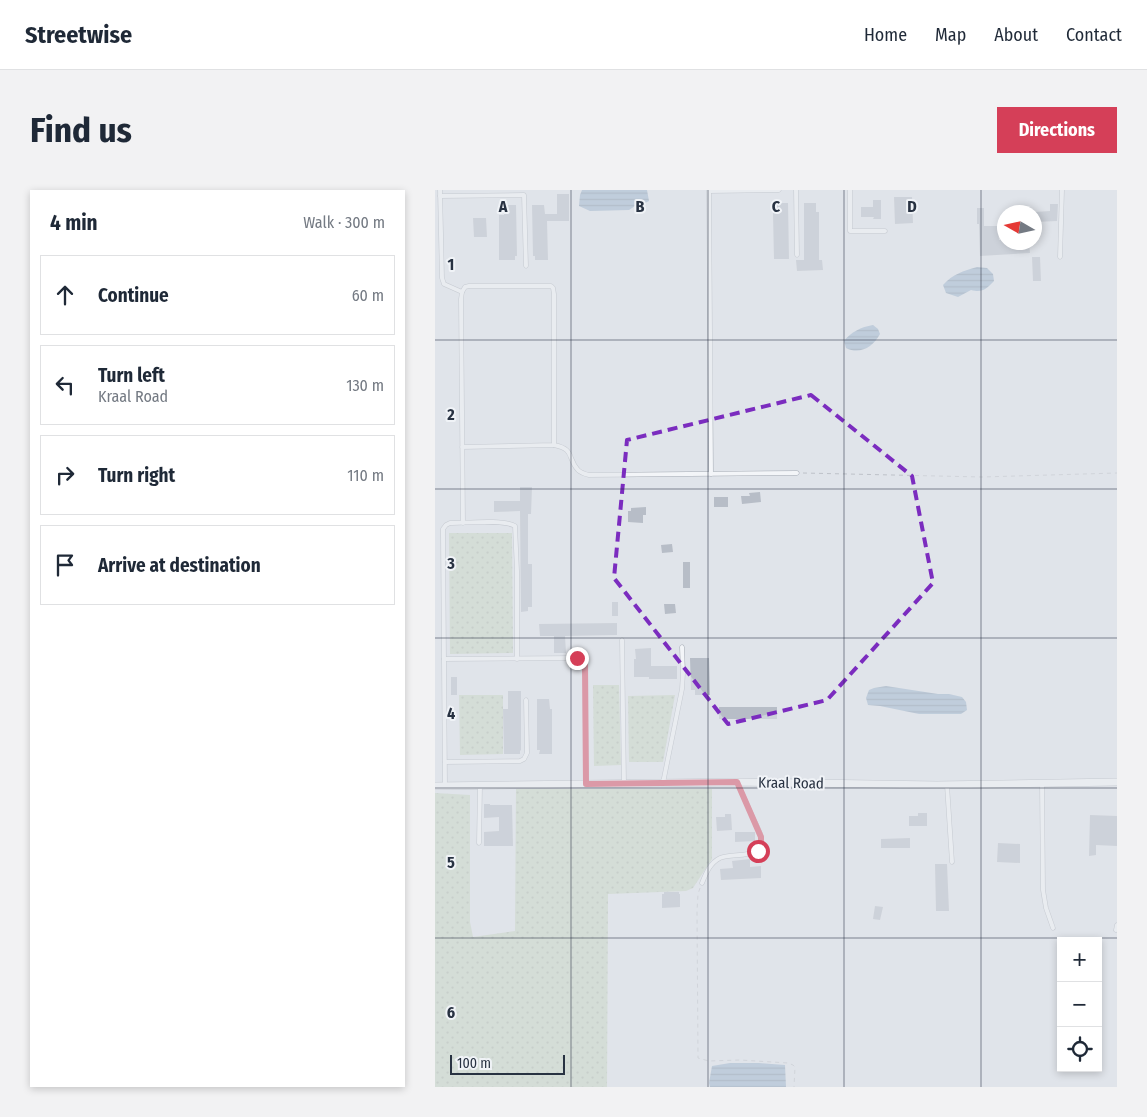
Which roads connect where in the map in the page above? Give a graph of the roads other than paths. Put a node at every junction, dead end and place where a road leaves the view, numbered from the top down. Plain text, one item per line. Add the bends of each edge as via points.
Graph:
1 (440, 190) edge
2 (709, 190) edge
3 (779, 190) edge
4 (796, 190) edge
5 (850, 190) edge
6 (1062, 190) edge
7 (441, 196) junction
8 (885, 231) dead end
9 (797, 256) dead end
10 (1061, 257) dead end
11 (526, 266) dead end
12 (462, 292) junction
13 (554, 445) junction
14 (463, 447) junction
15 (797, 473) road end
16 (711, 474) junction
17 (463, 523) junction
18 (622, 640) dead end
19 (682, 647) dead end
20 (444, 659) junction
21 (517, 659) junction
22 (526, 700) dead end
23 (445, 762) junction
24 (737, 782) junction
25 (1117, 782) edge
26 (663, 783) junction
27 (1043, 783) junction
28 (586, 784) junction
29 (624, 784) junction
30 (947, 785) junction
31 (435, 786) edge
32 (445, 786) junction
33 (479, 786) junction
34 (479, 843) dead end
35 (952, 862) dead end
36 (702, 883) road end
37 (1117, 925) edge
38 (1053, 928) dead end
39 (1116, 930) edge

1 - 7 lane
2 - 3 lane
2 - 16 lane
4 - 9 lane
5 - 8 lane via 850,231
6 - 10 lane
7 - 11 lane via 524,195
7 - 12 lane via 442,278 444,284
12 - 13 lane via 469,286 547,285 553,288
12 - 14 lane
13 - 14 lane
13 - 16 lane via 569,452 579,471 589,476
14 - 17 lane
15 - 16 lane
17 - 20 lane via 446,524 443,529
17 - 21 lane via 509,523 515,526
18 - 29 lane
19 - 26 lane via 682,689
20 - 21 lane
20 - 23 lane
21 - 28 lane via 583,660
22 - 23 lane via 525,759
23 - 32 lane
24 - 26 street, Kraal Road
24 - 30 street, Kraal Road
24 - 36 lane via 759,830 761,846 755,853 727,856 712,863
25 - 27 street, Kraal Road
26 - 29 street, Kraal Road
27 - 30 street, Kraal Road
27 - 38 lane via 1043,890
28 - 29 street, Kraal Road
28 - 33 street, Kraal Road
30 - 35 lane
31 - 32 street, Kraal Road
32 - 33 street, Kraal Road
33 - 34 lane
37 - 39 lane

